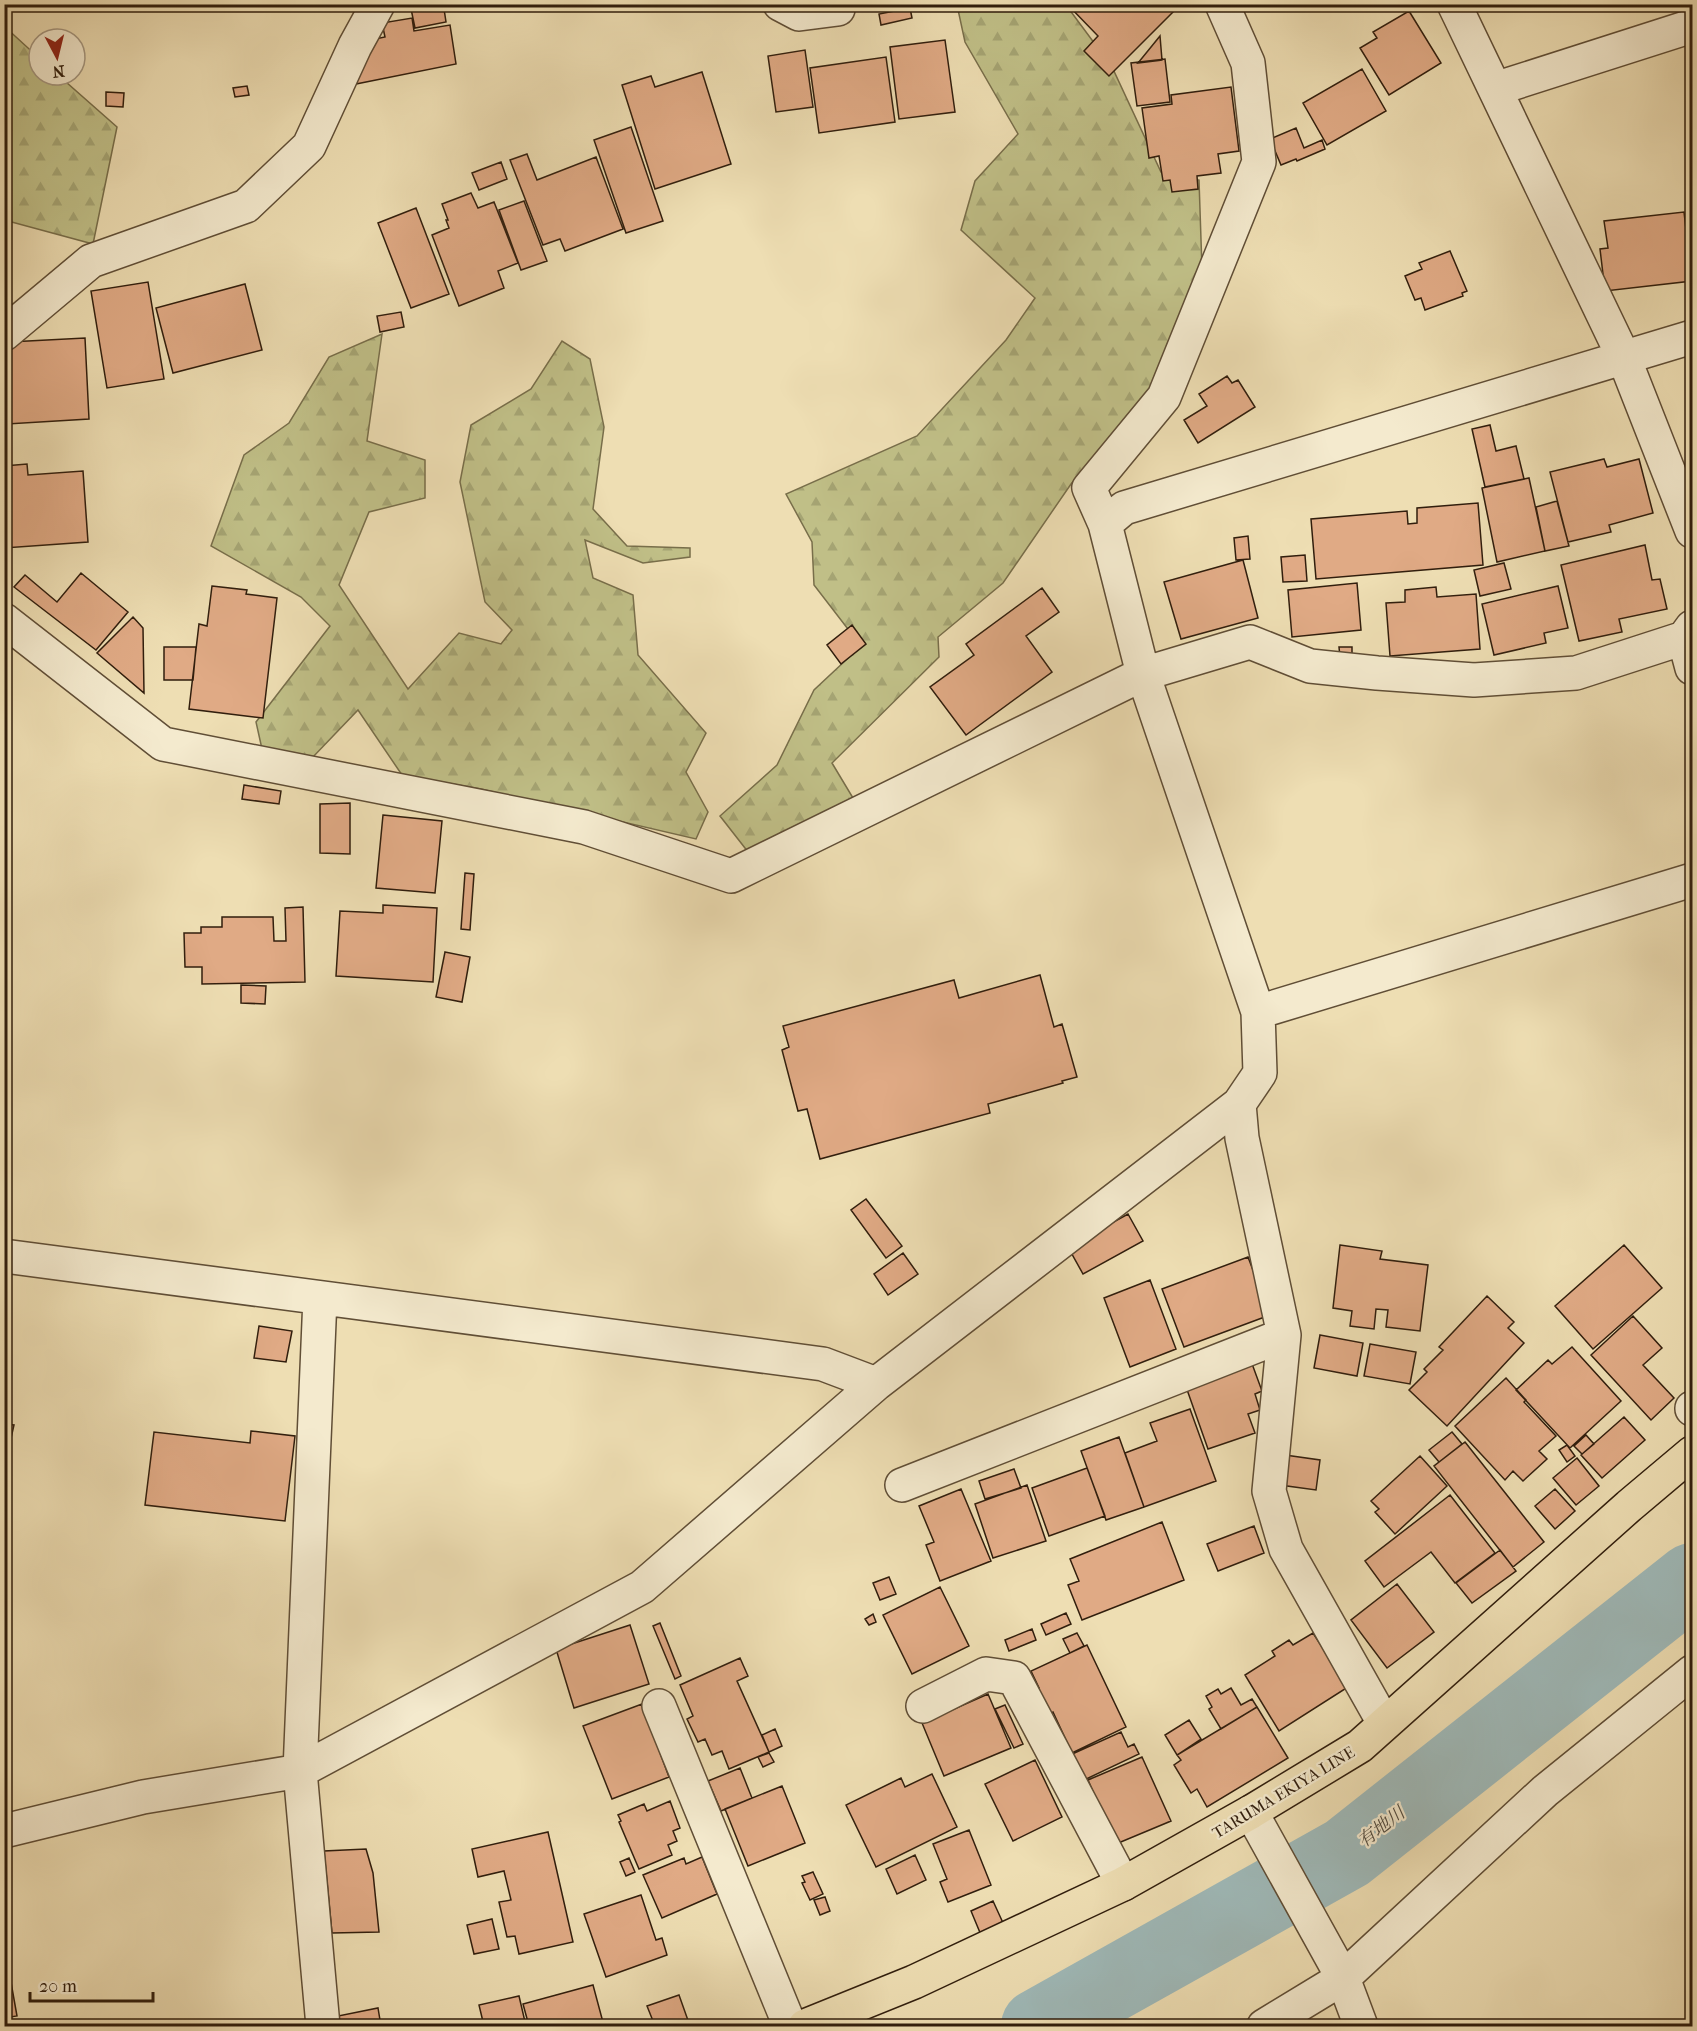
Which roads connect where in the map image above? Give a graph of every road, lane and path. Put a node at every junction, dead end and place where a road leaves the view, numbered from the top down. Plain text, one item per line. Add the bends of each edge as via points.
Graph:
1 (378, 4) edge
2 (780, 4) edge
3 (1222, 4) edge
4 (1454, 4) edge
5 (838, 9) dead end
6 (1692, 26) edge
7 (1495, 89) junction
8 (4, 334) edge
9 (1692, 337) edge
10 (1624, 358) junction
11 (1105, 524) junction
12 (1692, 531) edge
13 (4, 620) edge
14 (1690, 644) edge
15 (1143, 674) junction
16 (1692, 880) edge
17 (1258, 1012) junction
18 (1239, 1104) junction
19 (4, 1256) edge
20 (320, 1298) junction
21 (1284, 1335) junction
22 (876, 1384) junction
23 (1692, 1453) edge
24 (902, 1485) dead end
25 (1692, 1672) edge
26 (659, 1706) dead end
27 (923, 1706) dead end
28 (1384, 1723) junction
29 (300, 1771) junction
30 (1251, 1812) junction
31 (4, 1831) edge
32 (1123, 1884) junction
33 (1343, 1978) junction
34 (323, 2026) edge
35 (790, 2026) edge
36 (804, 2026) edge
37 (1264, 2026) edge
38 (1361, 2026) edge

1 - 8 street via 309,146 246,206 92,261
2 - 5 street via 799,14
3 - 11 street via 1248,63 1259,162 1164,397 1089,488
4 - 7 street
6 - 7 street
7 - 10 street
9 - 10 street
10 - 11 street via 1124,508
10 - 12 street
11 - 15 street
13 - 15 street via 163,744 584,827 731,876
14 - 15 street via 1576,673 1486,680 1310,666 1250,642
15 - 17 street
16 - 17 street
17 - 18 street via 1260,1073
18 - 21 street via 1242,1138
18 - 22 street
19 - 20 street
20 - 22 street via 823,1364
20 - 29 street
21 - 24 street
21 - 28 street via 1269,1491 1286,1549
22 - 29 street via 642,1587
23 - 28 main road, TARUMA EKIYA LINE
25 - 33 street via 1545,1791
26 - 35 street
27 - 32 street via 986,1674 1014,1678
28 - 30 main road, TARUMA EKIYA LINE via 1360,1746
29 - 31 street via 143,1797
29 - 34 street
30 - 32 main road, TARUMA EKIYA LINE
30 - 33 street
32 - 36 main road, TARUMA EKIYA LINE via 914,1982
33 - 37 street
33 - 38 street

